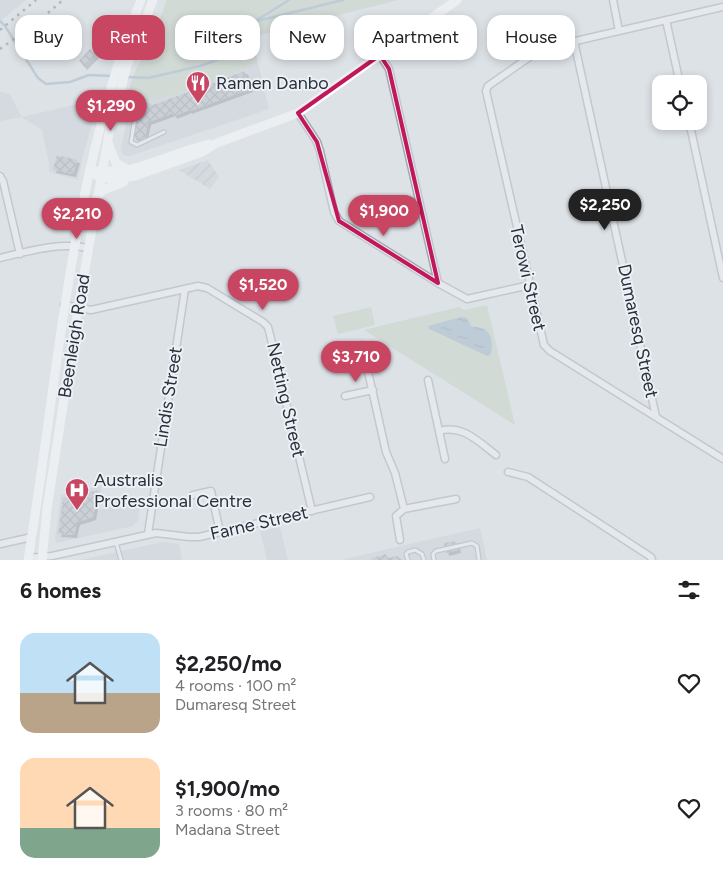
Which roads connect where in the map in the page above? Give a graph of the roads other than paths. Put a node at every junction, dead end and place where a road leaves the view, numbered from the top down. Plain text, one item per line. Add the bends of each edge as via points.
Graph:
1 (141, 0) edge
2 (154, 0) edge
3 (457, 0) edge
4 (613, 0) edge
5 (723, 7) edge
6 (436, 15) edge
7 (666, 20) junction
8 (620, 31) junction
9 (575, 41) edge
10 (575, 46) edge
11 (373, 60) edge
12 (384, 60) edge
13 (525, 60) edge
14 (678, 75) edge
15 (298, 113) junction
16 (135, 118) dead end
17 (691, 130) edge
18 (164, 132) dead end
19 (108, 143) junction
20 (89, 172) junction
21 (132, 173) junction
22 (102, 174) junction
23 (0, 176) edge
24 (97, 198) junction
25 (75, 245) junction
26 (88, 248) junction
27 (20, 254) junction
28 (0, 258) edge
29 (723, 278) edge
30 (438, 284) junction
31 (530, 285) junction
32 (185, 288) junction
33 (64, 305) junction
34 (78, 308) junction
35 (362, 345) dead end
36 (428, 380) dead end
37 (372, 390) junction
38 (345, 396) dead end
39 (656, 417) junction
40 (439, 430) junction
41 (496, 455) dead end
42 (445, 459) dead end
43 (723, 459) edge
44 (508, 472) dead end
45 (193, 495) dead end
46 (370, 497) dead end
47 (456, 499) dead end
48 (404, 509) junction
49 (312, 511) junction
50 (220, 532) junction
51 (148, 534) junction
52 (32, 537) junction
53 (400, 540) dead end
54 (116, 542) junction
55 (0, 544) edge
56 (28, 559) edge
57 (42, 559) edge
58 (121, 560) edge
59 (408, 560) edge
60 (424, 560) edge
61 (434, 560) edge
62 (479, 560) edge
63 (652, 560) edge

1 - 20 main road, Beenleigh Road via 117,64
2 - 19 main road, Beenleigh Road via 127,66
3 - 6 main road
4 - 8 street
5 - 7 street
7 - 8 street
7 - 14 street
8 - 9 street
10 - 39 street, Dumaresq Street
11 - 15 main road
12 - 30 street via 390,69
13 - 31 street, Terowi Street via 488,86 486,91
15 - 21 main road via 217,143 202,152
15 - 30 street via 316,142 339,221
16 - 18 lane via 131,142 137,145
17 - 29 street
19 - 21 main road via 116,163
19 - 22 main road, Beenleigh Road
20 - 22 main road
20 - 25 main road, Beenleigh Road
21 - 22 main road via 118,179
21 - 24 main road via 127,181 103,190
22 - 24 main road, Beenleigh Road
23 - 27 street
24 - 26 main road, Beenleigh Road
25 - 26 street
25 - 27 street
25 - 33 main road, Beenleigh Road
26 - 34 main road, Beenleigh Road
27 - 28 street
30 - 31 street via 467,299
31 - 39 street, Terowi Street via 544,345
32 - 34 street, Netting Street via 91,310
32 - 49 street, Netting Street via 207,288 268,327
32 - 51 street, Lindis Street
33 - 34 street, Netting Street
33 - 52 main road, Beenleigh Road
34 - 57 main road, Beenleigh Road
35 - 37 street
36 - 40 street
37 - 38 street
37 - 48 street via 386,452
39 - 43 street, Terowi Street
40 - 41 street via 458,429
40 - 42 street
44 - 63 street via 528,477
45 - 50 street via 211,491
46 - 49 street, Farne Street
47 - 48 street
48 - 53 street via 396,516
49 - 50 street, Farne Street
50 - 51 street, Farne Street via 189,537
51 - 54 street, Farne Street
52 - 55 street
52 - 56 main road, Beenleigh Road
54 - 57 street, Farne Street
54 - 58 lane
56 - 57 street, Farne Street
59 - 60 lane via 406,554 415,550 422,554
61 - 62 lane via 436,551 472,543 477,546

